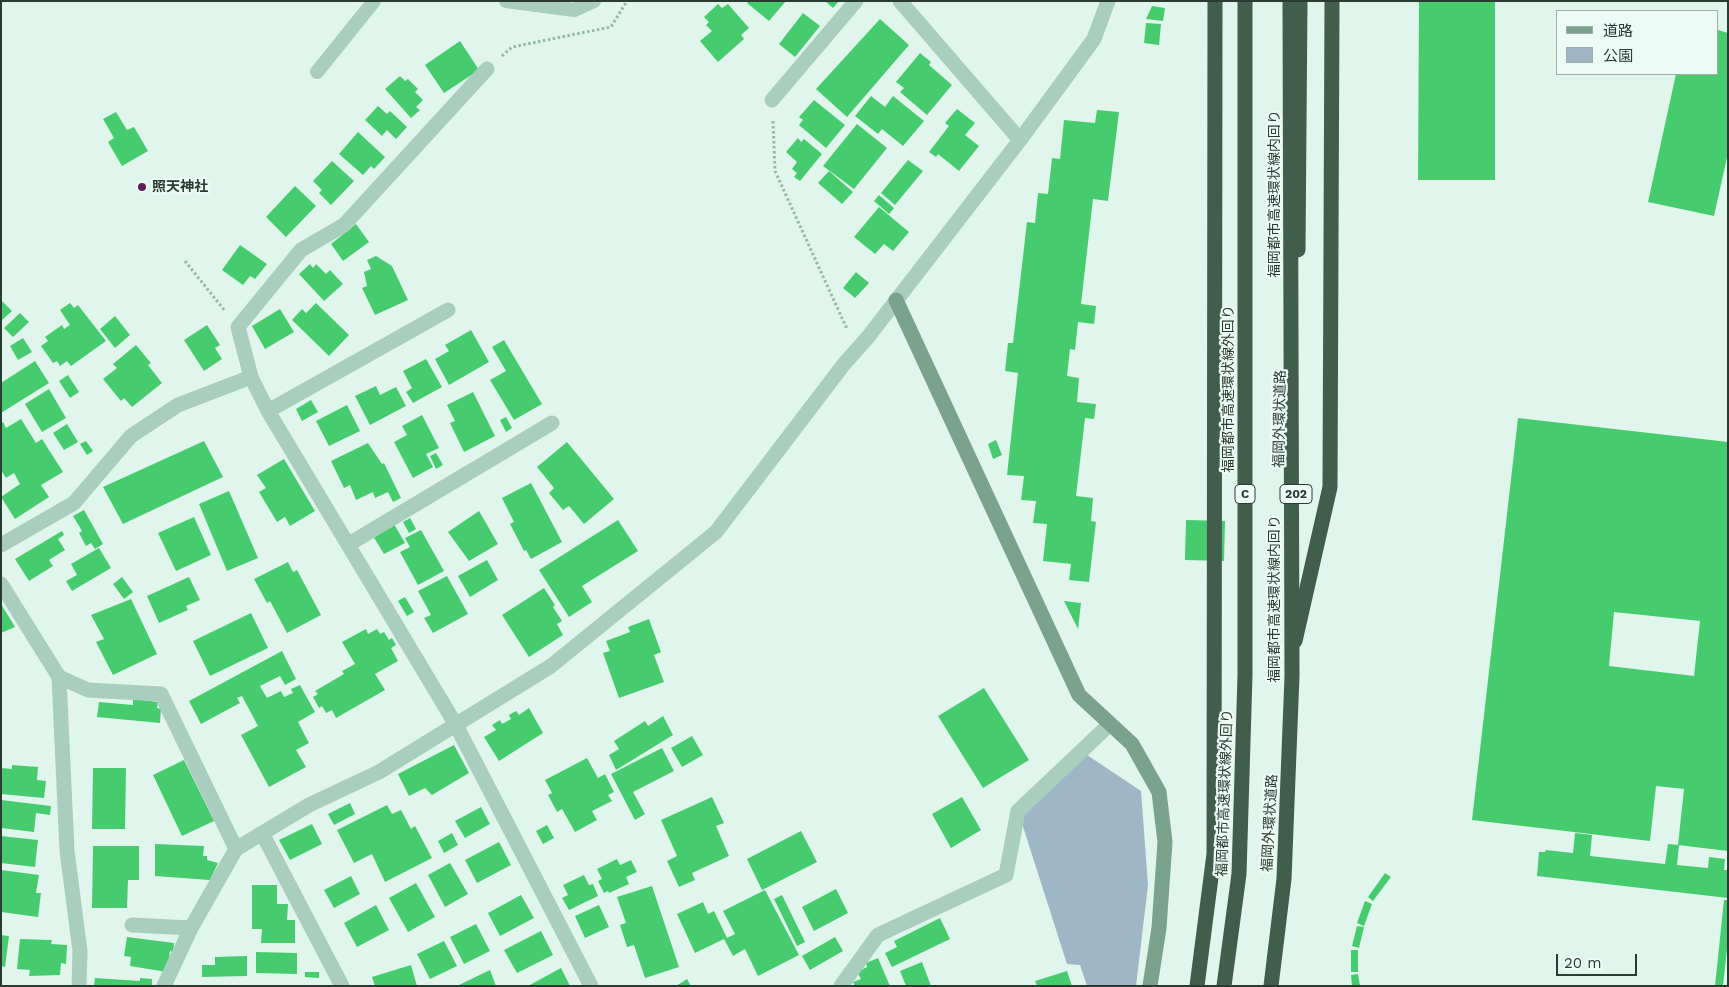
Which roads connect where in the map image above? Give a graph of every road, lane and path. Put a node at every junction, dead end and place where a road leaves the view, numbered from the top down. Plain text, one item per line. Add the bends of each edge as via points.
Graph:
1 (374, 1) edge
2 (506, 1) edge
3 (594, 1) edge
4 (627, 1) edge
5 (856, 1) edge
6 (1108, 1) edge
7 (1215, 1) edge
8 (1244, 1) edge
9 (1248, 1) edge
10 (1290, 1) edge
11 (1300, 1) edge
12 (1332, 1) edge
13 (907, 4) edge
14 (487, 69) joint
15 (317, 72) dead end
16 (772, 100) joint
17 (1020, 140) junction
18 (185, 261) dead end
19 (896, 300) junction
20 (448, 310) dead end
21 (238, 327) junction
22 (848, 332) dead end
23 (251, 377) junction
24 (268, 411) junction
25 (552, 424) dead end
26 (349, 544) junction
27 (1, 545) edge
28 (1, 584) edge
29 (1294, 644) junction
30 (59, 677) junction
31 (1110, 724) junction
32 (456, 725) junction
33 (262, 833) junction
34 (236, 850) junction
35 (132, 924) dead end
36 (191, 928) junction
37 (79, 986) edge
38 (164, 986) edge
39 (342, 986) edge
40 (591, 986) edge
41 (841, 986) edge
42 (1150, 986) edge
43 (1197, 986) edge
44 (1225, 986) edge
45 (1272, 986) edge

1 - 15 lane
2 - 3 lane via 576,10
4 - 14 path via 611,27 512,47
5 - 16 street
6 - 17 street via 1094,39
7 - 43 highway via 1214,854
8 - 44 highway, 福岡都市高速環状線外回り / C, bridge via 1245,675 1239,874
9 - 44 highway, 福岡外環状道路 via 1242,809
10 - 45 highway, 福岡都市高速環状線内回り, bridge via 1292,676 1284,879
11 - 29 highway, 福岡外環状道路 / 202
12 - 29 highway via 1330,487
13 - 17 street
14 - 21 street via 344,225 301,250
16 - 22 path via 775,171
17 - 19 street
18 - 21 path
19 - 31 street via 1079,695
19 - 32 street via 716,532 551,666
20 - 24 street
21 - 23 street
23 - 24 street
23 - 27 street via 178,405 131,436 74,503
24 - 26 street
25 - 26 street
26 - 32 street
28 - 30 street
29 - 45 highway, 福岡外環状道路 / 202 via 1280,938
30 - 34 street via 88,690 161,694
30 - 37 street via 67,851 80,951
31 - 41 street via 1018,811 1006,875 878,936
31 - 42 street via 1132,744 1159,792 1165,842 1160,928
32 - 33 street via 379,772 309,805
32 - 40 street
33 - 34 street
33 - 39 street
34 - 36 street
35 - 36 street
36 - 38 street

